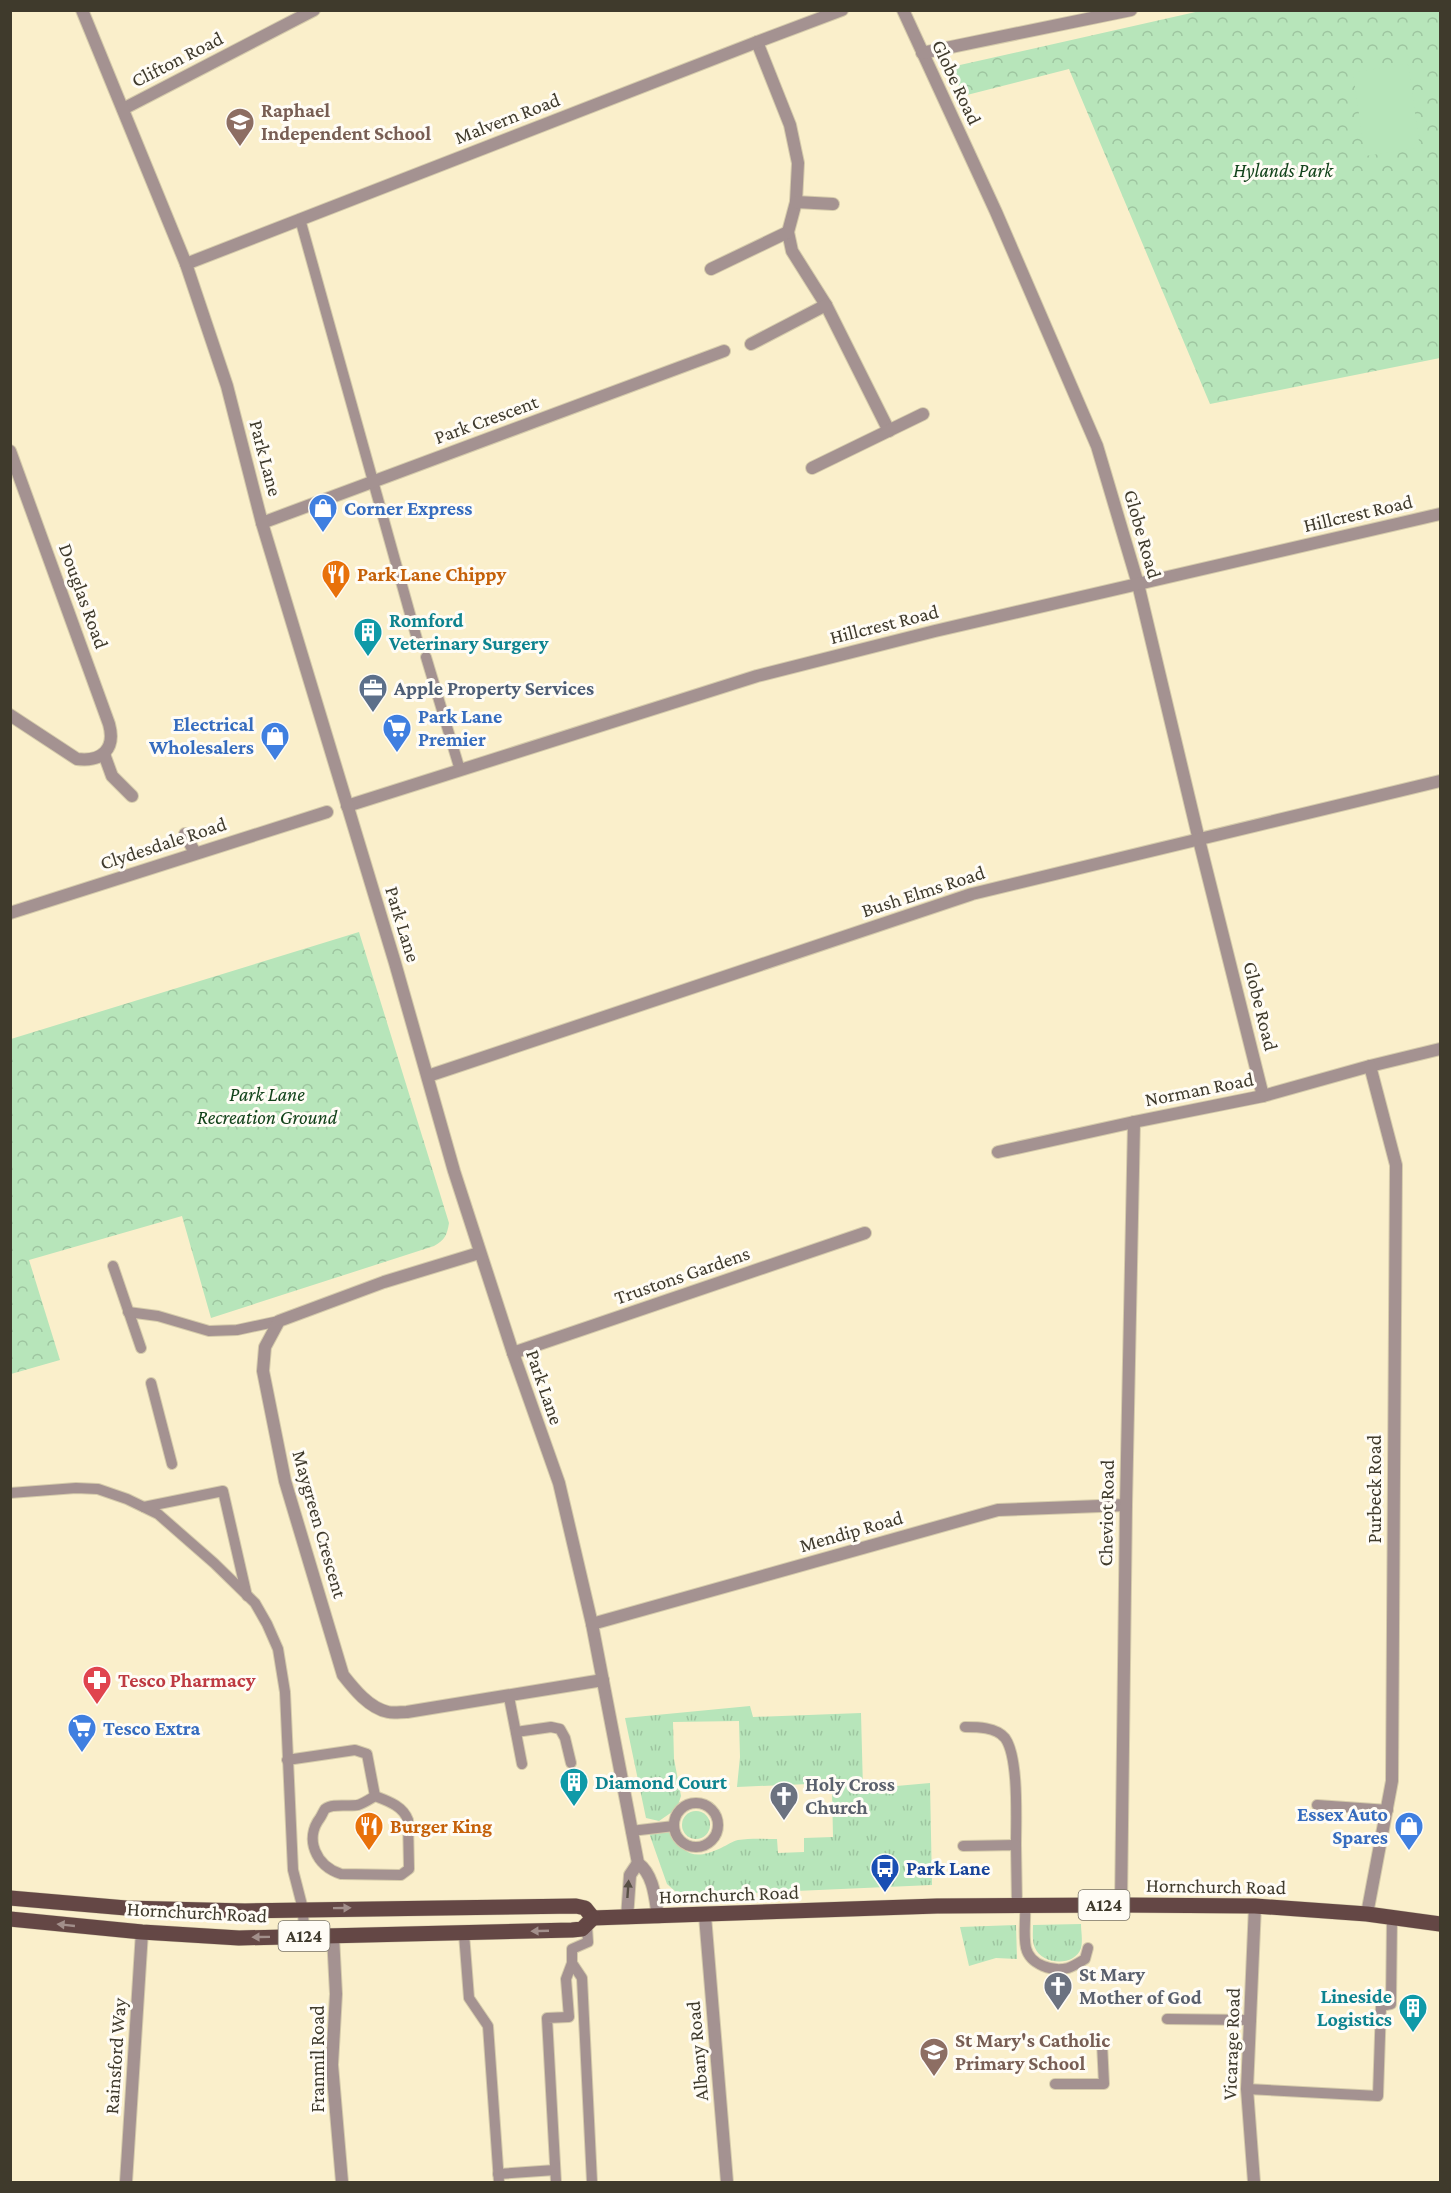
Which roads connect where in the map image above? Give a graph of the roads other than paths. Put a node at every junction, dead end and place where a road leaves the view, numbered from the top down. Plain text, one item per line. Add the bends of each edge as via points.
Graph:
1 (82, 10) edge
2 (314, 10) edge
3 (843, 10) edge
4 (903, 10) edge
5 (1131, 10) edge
6 (757, 42) junction
7 (922, 53) junction
8 (123, 109) junction
9 (796, 202) junction
10 (833, 204) dead end
11 (300, 219) junction
12 (788, 232) junction
13 (186, 264) junction
14 (711, 269) dead end
15 (825, 305) junction
16 (751, 344) dead end
17 (724, 351) dead end
18 (923, 414) dead end
19 (889, 431) junction
20 (10, 451) edge
21 (812, 468) dead end
22 (372, 481) junction
23 (1440, 514) edge
24 (262, 523) junction
25 (1138, 584) junction
26 (417, 639) dead end
27 (426, 657) dead end
28 (10, 715) edge
29 (104, 754) junction
30 (460, 770) junction
31 (1440, 781) edge
32 (132, 796) dead end
33 (346, 806) junction
34 (327, 812) dead end
35 (185, 834) dead end
36 (1199, 840) junction
37 (195, 853) junction
38 (10, 913) edge
39 (1440, 1049) edge
40 (1370, 1066) junction
41 (428, 1076) junction
42 (1263, 1096) junction
43 (1134, 1122) junction
44 (998, 1152) dead end
45 (865, 1233) dead end
46 (479, 1252) junction
47 (113, 1266) dead end
48 (128, 1312) junction
49 (279, 1322) junction
50 (141, 1348) dead end
51 (513, 1353) junction
52 (151, 1383) dead end
53 (172, 1464) dead end
54 (10, 1493) edge
55 (1126, 1504) junction
56 (144, 1508) junction
57 (248, 1596) junction
58 (592, 1624) junction
59 (603, 1680) junction
60 (509, 1696) junction
61 (965, 1727) dead end
62 (516, 1732) junction
63 (287, 1760) junction
64 (571, 1763) dead end
65 (522, 1764) dead end
66 (375, 1796) junction
67 (1317, 1805) dead end
68 (1388, 1810) junction
69 (674, 1826) junction
70 (631, 1831) junction
71 (1016, 1845) junction
72 (963, 1846) dead end
73 (638, 1863) junction
74 (10, 1898) edge
75 (1121, 1905) junction
76 (1021, 1906) junction
77 (1255, 1906) junction
78 (303, 1909) junction
79 (1367, 1914) junction
80 (705, 1916) junction
81 (658, 1917) junction
82 (1392, 1917) junction
83 (627, 1918) junction
84 (10, 1919) edge
85 (590, 1923) junction
86 (1440, 1924) edge
87 (142, 1932) junction
88 (464, 1934) junction
89 (304, 1936) junction
90 (333, 1936) junction
91 (1088, 1948) dead end
92 (572, 1963) junction
93 (1167, 2019) dead end
94 (1251, 2020) junction
95 (1102, 2043) dead end
96 (1055, 2084) dead end
97 (1247, 2089) junction
98 (555, 2170) junction
99 (499, 2178) edge
100 (126, 2182) edge
101 (342, 2182) edge
102 (556, 2182) edge
103 (592, 2182) edge
104 (727, 2182) edge
105 (1254, 2182) edge

1 - 8 street, Park Lane
2 - 8 street, Clifton Road
3 - 6 street, Malvern Road
4 - 7 street, Globe Road
5 - 7 street
6 - 9 street via 790,125 798,163
6 - 11 street, Malvern Road
7 - 25 street, Globe Road via 1097,446
8 - 13 street, Park Lane
9 - 10 street
9 - 12 street
11 - 13 street, Malvern Road
11 - 22 lane
12 - 14 street
12 - 15 street via 792,251
13 - 24 street, Park Lane via 227,386
15 - 16 street
15 - 19 street
17 - 22 street, Park Crescent
18 - 19 street
19 - 21 street
20 - 29 street, Douglas Road via 112,733
22 - 24 street, Park Crescent
22 - 26 lane
23 - 25 street, Hillcrest Road
24 - 33 street, Park Lane
25 - 30 street, Hillcrest Road via 757,676
25 - 36 street, Globe Road
27 - 30 lane
28 - 29 street via 77,759
29 - 32 street via 112,776
30 - 33 street, Hillcrest Road
31 - 36 street, Bush Elms Road
33 - 41 street, Park Lane
34 - 37 street, Clydesdale Road
35 - 37 street
36 - 41 street, Bush Elms Road via 972,894
36 - 42 street, Globe Road
37 - 38 street, Clydesdale Road
39 - 40 street, Norman Road
40 - 42 street, Norman Road
40 - 68 street, Purbeck Road via 1396,1165 1392,1781
41 - 46 street, Park Lane
42 - 43 street, Norman Road
43 - 44 street, Norman Road
43 - 55 street, Cheviot Road
45 - 51 street, Trustons Gardens
46 - 49 street via 384,1282
46 - 51 street, Park Lane
47 - 48 lane
48 - 49 lane via 209,1331
48 - 50 lane
49 - 60 street, Maygreen Crescent via 264,1347 263,1371 285,1481 343,1675 359,1694 388,1712
51 - 58 street, Park Lane via 559,1483
52 - 53 lane
54 - 56 lane via 98,1489
55 - 58 street, Mendip Road via 998,1510
55 - 75 street, Cheviot Road
56 - 57 lane via 166,1521
56 - 57 lane via 223,1491
57 - 63 lane via 278,1649 285,1692
58 - 59 street, Park Lane
59 - 60 street, Maygreen Crescent
59 - 70 street, Park Lane
60 - 62 lane
61 - 71 lane via 989,1729 1004,1736 1012,1760
62 - 64 lane via 560,1729
62 - 65 lane
63 - 66 lane via 364,1752
63 - 78 lane via 293,1870
66 - 66 lane via 406,1814 409,1869 401,1875 332,1871 322,1864 313,1843 316,1822 325,1809 358,1805
67 - 68 lane
68 - 79 street, Purbeck Road
69 - 69 lane via 679,1839 691,1847 706,1845 718,1828 715,1814 697,1803 678,1812
69 - 70 lane
70 - 73 street, Park Lane
71 - 72 lane
71 - 76 lane
73 - 81 street, Park Lane via 650,1877
83 -> 73 street via 628,1883
74 - 78 main road, Hornchurch Road / A124 via 138,1908
75 - 76 main road, Hornchurch Road / A124
75 - 77 main road, Hornchurch Road / A124
76 - 80 main road, Hornchurch Road / A124
76 - 91 lane via 1026,1947 1030,1958 1038,1964 1069,1968 1085,1959
77 - 79 main road, Hornchurch Road / A124
77 - 94 street, Vicarage Road
78 -> 85 main road, Hornchurch Road / A124 via 576,1906 585,1908
78 - 89 lane
79 - 82 main road, Hornchurch Road / A124
80 - 81 main road, Hornchurch Road / A124
80 - 104 street, Albany Road
81 - 83 main road, Hornchurch Road / A124
82 - 86 main road, Hornchurch Road / A124
82 - 97 lane via 1391,2004 1381,2006 1378,2096
83 - 85 main road, Hornchurch Road / A124
87 -> 84 main road, Hornchurch Road / A124
85 -> 88 main road, Hornchurch Road / A124 via 572,1930
85 - 92 lane via 588,1942 572,1949
89 -> 87 main road, Hornchurch Road / A124 via 239,1938
87 - 100 street, Rainsford Way
88 - 90 main road, Hornchurch Road / A124
88 - 99 lane via 469,1998 488,2026
89 - 90 main road, Hornchurch Road / A124
90 - 101 street, Franmil Road via 336,1994 332,2065
92 - 98 lane via 566,1979 569,2017 547,2018
92 - 103 lane via 582,1978
93 - 94 lane
94 - 97 street, Vicarage Road
95 - 96 lane via 1104,2084
97 - 105 street, Vicarage Road
98 - 99 lane
98 - 102 lane

